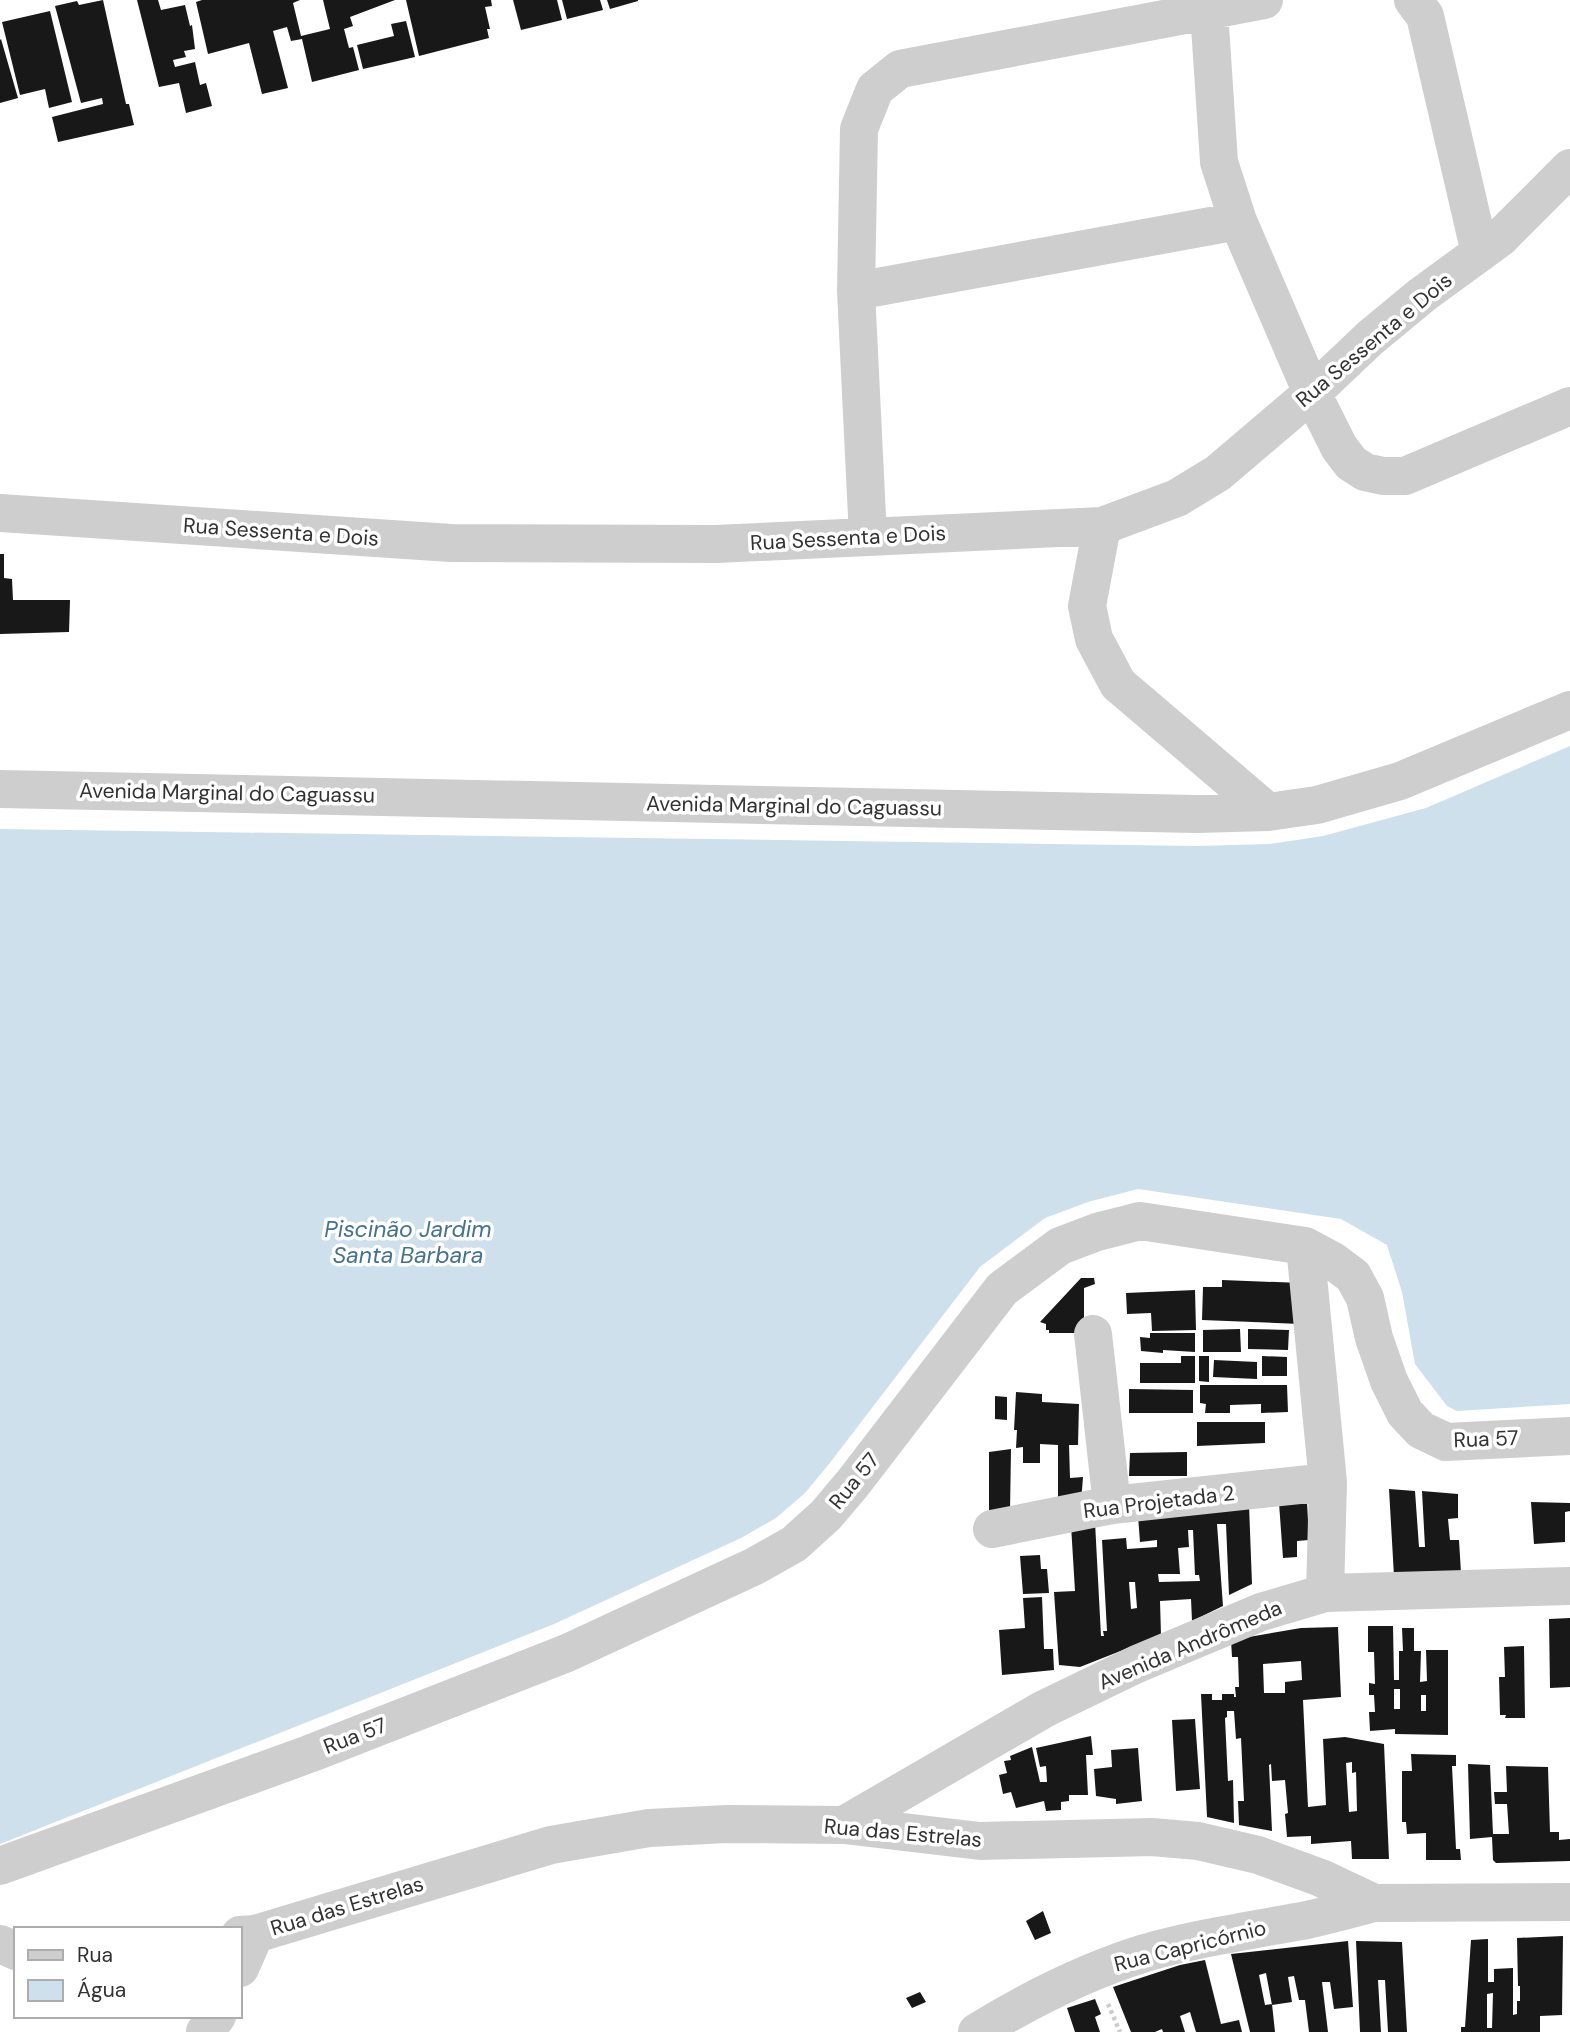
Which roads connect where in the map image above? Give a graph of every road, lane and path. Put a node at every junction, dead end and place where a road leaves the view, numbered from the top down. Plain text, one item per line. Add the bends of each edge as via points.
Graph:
1 (1264, 0) edge
2 (1413, 0) edge
3 (1209, 11) junction
4 (1570, 168) edge
5 (1238, 221) junction
6 (1479, 253) junction
7 (856, 291) junction
8 (1312, 393) junction
9 (1570, 406) edge
10 (0, 513) edge
11 (1102, 526) junction
12 (868, 537) junction
13 (1570, 710) edge
14 (0, 789) edge
15 (1268, 812) junction
16 (1305, 1246) junction
17 (1093, 1334) dead end
18 (1570, 1436) edge
19 (1328, 1482) junction
20 (1112, 1505) junction
21 (992, 1529) dead end
22 (1570, 1586) edge
23 (1325, 1593) junction
24 (844, 1825) junction
25 (0, 1866) edge
26 (1570, 1902) edge
27 (1374, 1903) junction
28 (247, 1934) edge
29 (242, 1958) edge
30 (977, 2032) edge

1 - 3 street
2 - 6 street via 1425,16
3 - 5 street via 1219,162
3 - 7 street via 900,69 875,89 859,129
4 - 6 street, Rua Sessenta e Dois
5 - 7 street
5 - 8 street
6 - 8 street, Rua Sessenta e Dois via 1370,338
7 - 12 street
8 - 9 street via 1351,463 1383,476 1405,475
8 - 11 street, Rua Sessenta e Dois via 1218,473 1177,498
10 - 12 street, Rua Sessenta e Dois via 450,543 716,544
11 - 12 street, Rua Sessenta e Dois
11 - 15 street via 1087,606 1094,639 1118,684
13 - 15 street, Avenida Marginal do Caguassu via 1400,781 1317,805
14 - 15 street, Avenida Marginal do Caguassu
16 - 18 street, Rua 57 via 1353,1276 1365,1298 1389,1381 1405,1413 1421,1430 1446,1442
16 - 19 street
16 - 25 street, Rua 57 via 1140,1221 1060,1246 1002,1289 827,1516 794,1544 566,1653 309,1754
17 - 20 street
19 - 20 street, Rua Projetada 2
19 - 23 street
20 - 21 street, Rua Projetada 2
22 - 23 street, Avenida Andrômeda
23 - 24 street, Avenida Andrômeda via 1248,1617 1044,1709
24 - 27 street, Rua das Estrelas via 981,1842 1152,1837 1198,1841 1258,1855
24 - 28 street, Rua das Estrelas via 649,1828 551,1845
26 - 27 street, Rua das Estrelas
27 - 30 street, Rua Capricórnio via 1146,1953 1095,1971
28 - 29 street

